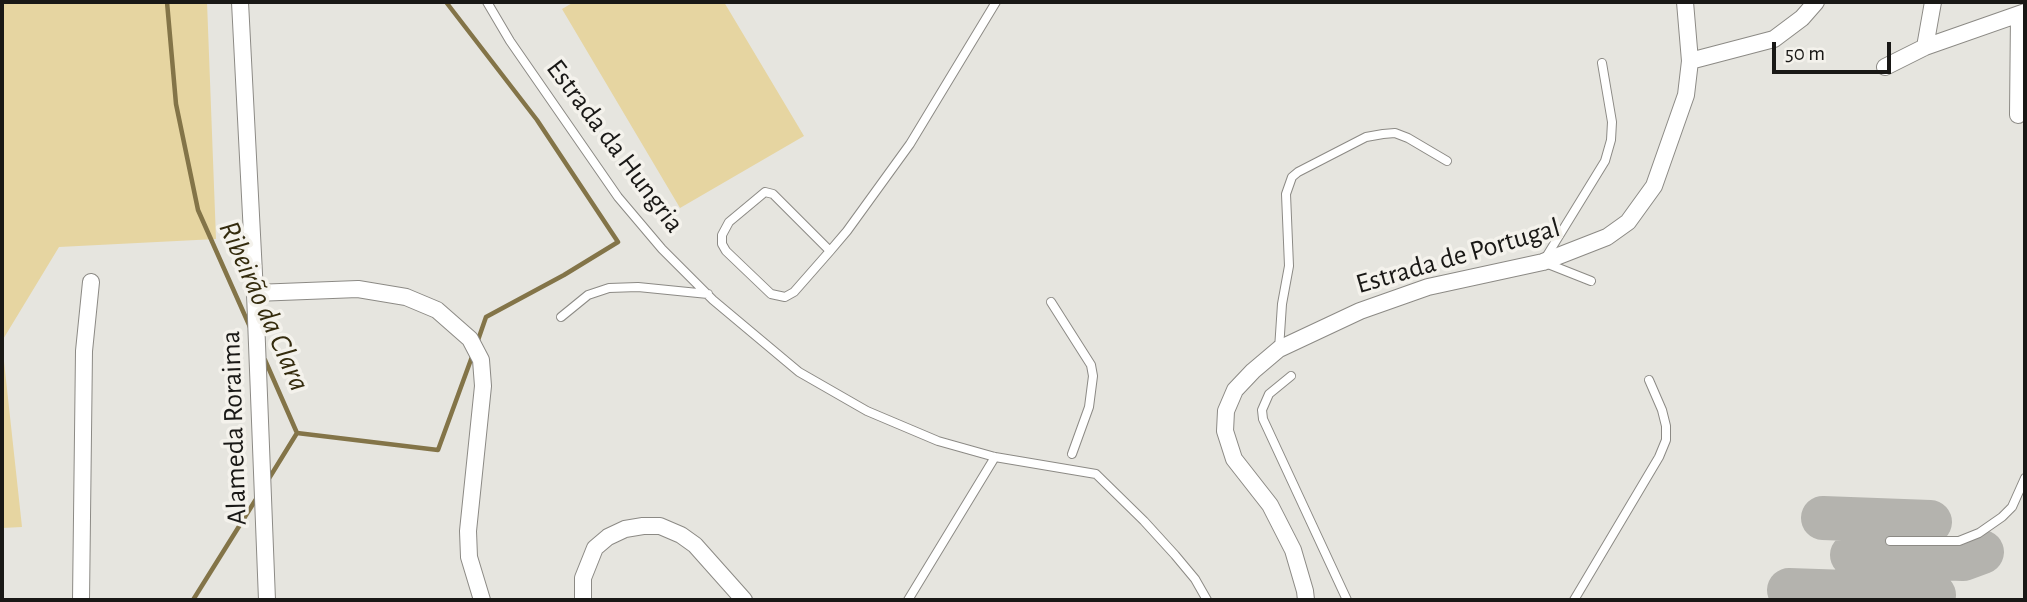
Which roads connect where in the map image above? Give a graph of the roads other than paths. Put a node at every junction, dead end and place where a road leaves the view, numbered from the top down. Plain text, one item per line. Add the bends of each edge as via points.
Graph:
1 (240, 2) edge
2 (486, 2) edge
3 (996, 2) edge
4 (1685, 2) edge
5 (1816, 2) edge
6 (1933, 2) edge
7 (2022, 13) edge
8 (1925, 47) junction
9 (1689, 61) junction
10 (1602, 63) dead end
11 (1885, 66) dead end
12 (2018, 115) dead end
13 (1447, 160) dead end
14 (830, 251) junction
15 (1543, 262) junction
16 (1591, 281) dead end
17 (91, 282) dead end
18 (256, 293) junction
19 (708, 294) junction
20 (1051, 302) dead end
21 (561, 317) dead end
22 (1279, 349) junction
23 (1291, 376) dead end
24 (1649, 380) dead end
25 (1073, 454) dead end
26 (995, 457) junction
27 (2025, 478) edge
28 (1890, 541) dead end
29 (81, 600) edge
30 (267, 600) edge
31 (482, 600) edge
32 (583, 600) edge
33 (744, 600) edge
34 (908, 600) edge
35 (1207, 600) edge
36 (1306, 600) edge
37 (1347, 600) edge
38 (1574, 600) edge

1 - 18 street, Alameda Roraima
2 - 19 lane, Estrada da Hungria via 618,197
3 - 14 lane via 910,144
4 - 9 street, Estrada de Portugal
5 - 9 street via 1774,39
6 - 8 street
7 - 8 street
7 - 12 street
8 - 11 street
9 - 15 street, Estrada de Portugal via 1686,95 1654,186 1642,206 1607,237
10 - 15 lane via 1612,122 1605,161
13 - 22 lane via 1408,138 1382,134 1366,137 1292,177 1286,194 1289,266
14 - 14 lane via 794,292 778,297 726,251 722,235 729,222 765,192 773,194
15 - 16 lane
15 - 22 street, Estrada de Portugal via 1428,287 1360,311
17 - 29 street via 84,351
18 - 30 street, Alameda Roraima
18 - 31 street via 358,289 405,297 437,310 470,339 481,360 483,386 468,530
19 - 21 lane via 638,286 609,288 588,295
19 - 26 lane, Estrada da Hungria via 799,372 867,411 938,441
20 - 25 lane via 1091,365 1093,376 1091,399
22 - 36 street, Estrada de Portugal via 1235,390 1226,411 1225,431 1234,459 1270,505 1293,550
23 - 37 lane via 1269,394 1263,419
24 - 38 lane via 1662,410 1666,440
26 - 34 lane
26 - 35 lane, Estrada da Hungria via 1096,474 1175,555
27 - 28 lane via 2012,507 1979,533 1959,541
32 - 33 street via 583,578 594,548 625,529 643,526 660,526 695,545

